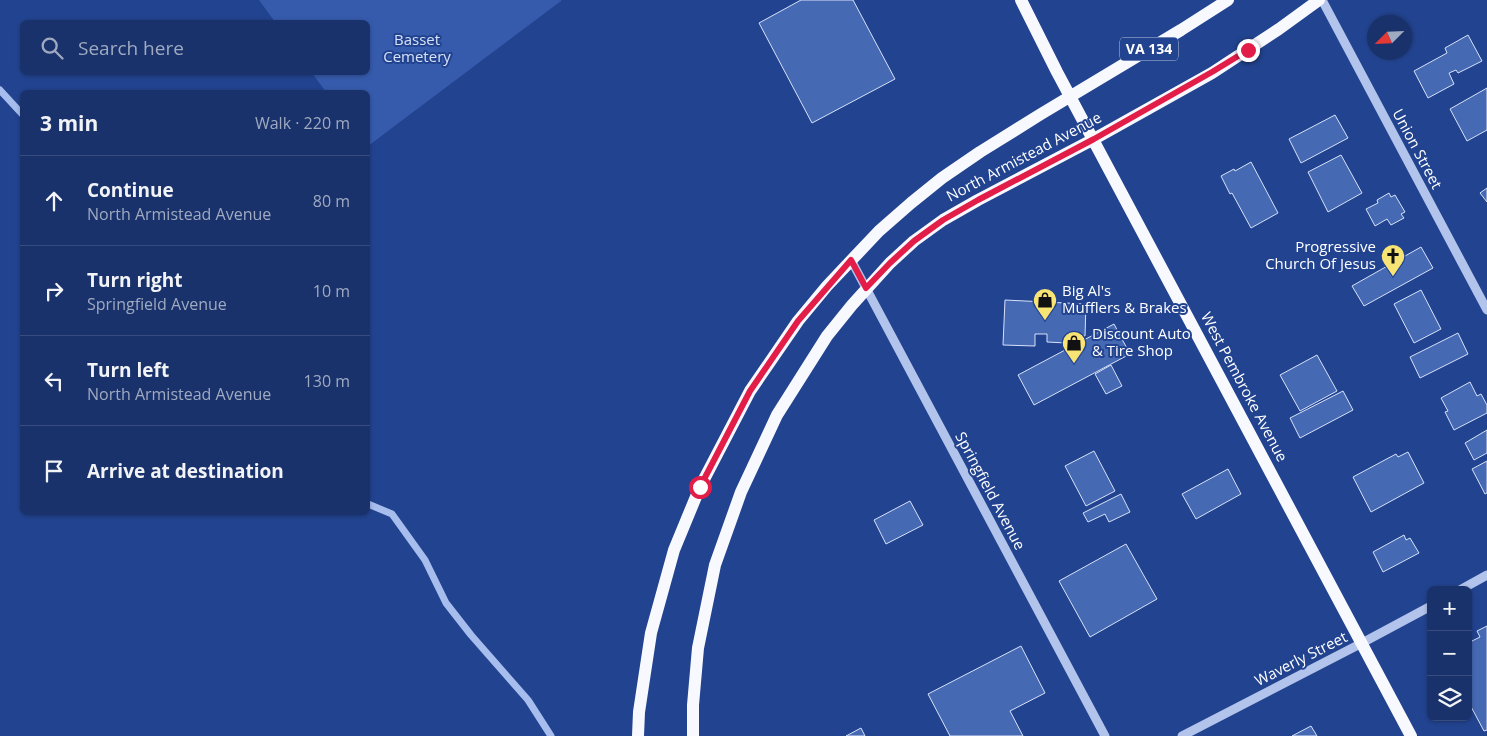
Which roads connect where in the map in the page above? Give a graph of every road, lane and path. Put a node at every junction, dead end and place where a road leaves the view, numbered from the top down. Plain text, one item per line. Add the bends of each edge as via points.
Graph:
1 (1021, 0) edge
2 (1228, 0) edge
3 (1321, 0) edge
4 (1070, 96) junction
5 (1094, 139) junction
6 (851, 260) junction
7 (866, 288) junction
8 (1487, 310) edge
9 (1487, 575) edge
10 (1467, 586) edge
11 (1427, 608) edge
12 (1362, 643) junction
13 (638, 736) edge
14 (693, 736) edge
15 (1105, 736) edge
16 (1182, 736) edge
17 (1410, 736) edge

1 - 4 main road, West Pembroke Avenue
2 - 4 main road, North Armistead Avenue / VA 134
3 - 5 main road, North Armistead Avenue via 1212,72
3 - 8 street, Union Street
4 - 5 main road, West Pembroke Avenue
4 - 6 main road, North Armistead Avenue / VA 134 via 942,178
5 - 7 main road, North Armistead Avenue via 943,220 914,241
5 - 12 main road, West Pembroke Avenue
6 - 7 street, Springfield Avenue
6 - 13 main road, North Armistead Avenue / VA 134 via 798,321 750,391 700,487 674,550 651,633
7 - 14 main road, North Armistead Avenue via 827,336 777,415 741,492 715,565 698,648
7 - 15 street, Springfield Avenue
9 - 10 street
11 - 12 street, Waverly Street
12 - 16 street, Waverly Street
12 - 17 main road, West Pembroke Avenue

